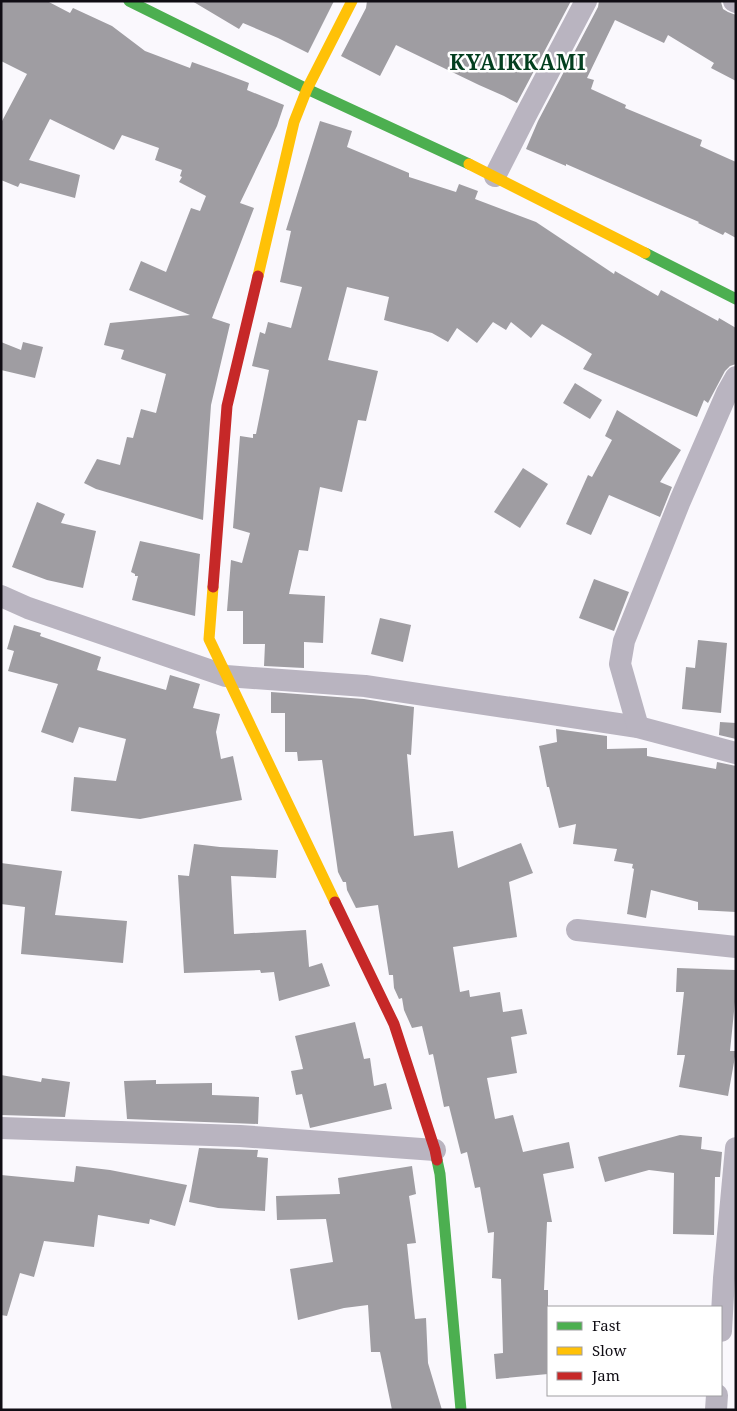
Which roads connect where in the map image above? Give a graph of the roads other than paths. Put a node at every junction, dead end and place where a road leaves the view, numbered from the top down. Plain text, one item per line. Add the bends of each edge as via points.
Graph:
1 (129, 1) edge
2 (352, 1) edge
3 (586, 1) edge
4 (307, 89) junction
5 (495, 176) junction
6 (736, 299) edge
7 (736, 377) edge
8 (1, 596) edge
9 (226, 676) junction
10 (638, 727) junction
11 (736, 754) edge
12 (577, 930) dead end
13 (736, 947) edge
14 (1, 1128) edge
15 (736, 1148) edge
16 (435, 1150) junction
17 (730, 1279) edge
18 (722, 1325) edge
19 (717, 1396) edge
20 (461, 1410) edge
21 (716, 1410) edge

1 - 4 street
2 - 4 street
3 - 5 street
4 - 5 street
4 - 9 street via 294,122 227,406 209,639
5 - 6 street
7 - 10 street via 680,501 624,641 620,664
8 - 9 street
9 - 10 street via 365,686
9 - 16 street via 394,1024
10 - 11 street
12 - 13 street
14 - 16 street via 240,1136
15 - 17 street
16 - 20 street via 440,1174
17 - 18 street
19 - 21 street

